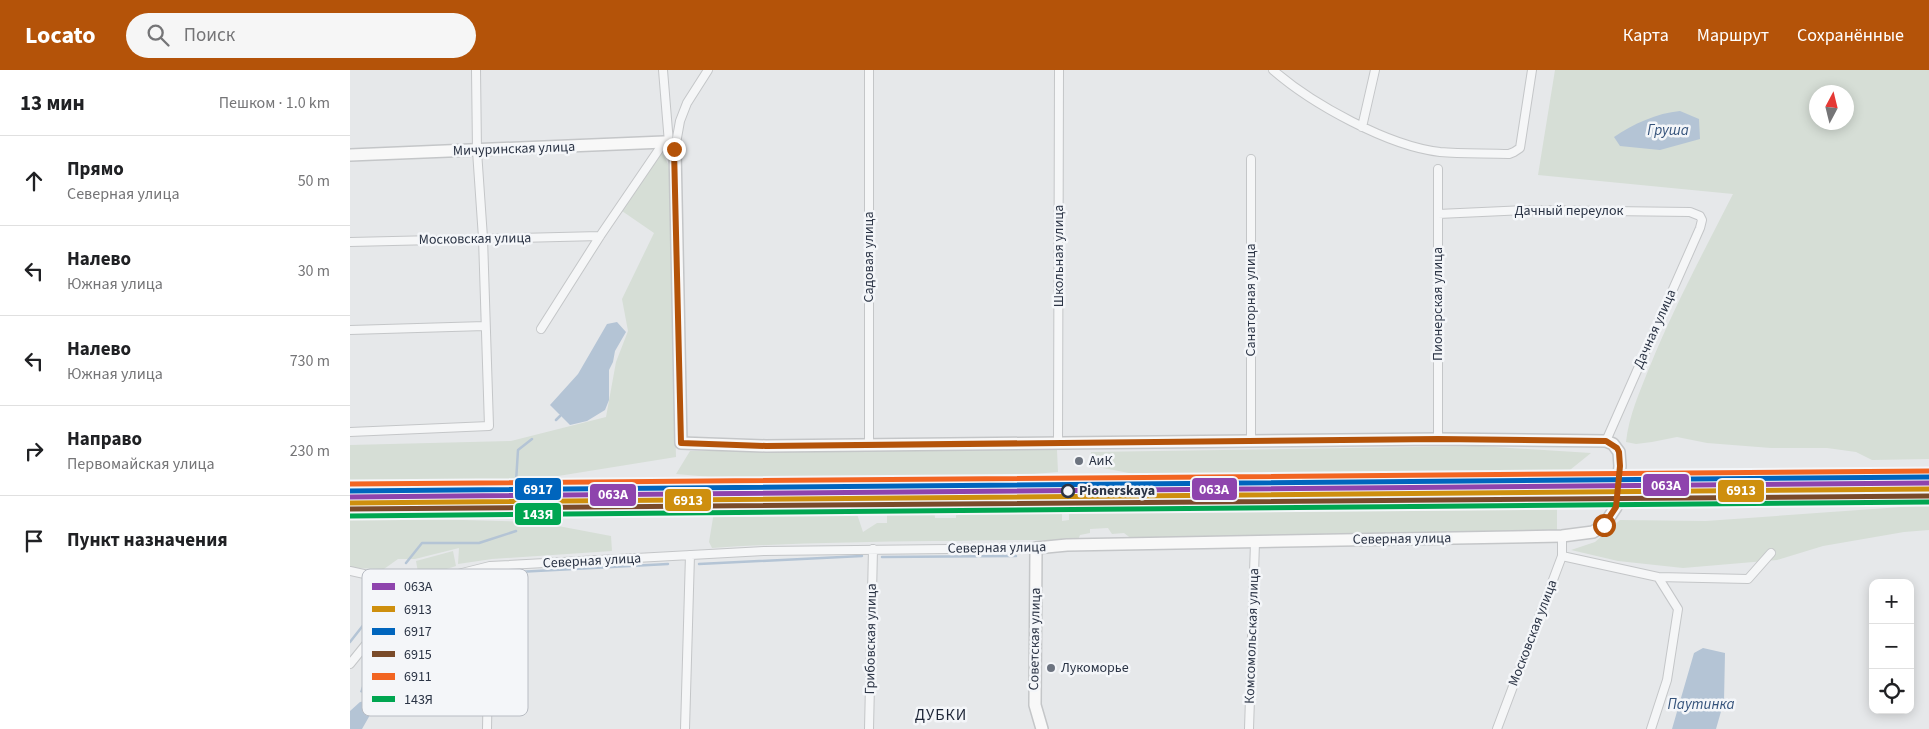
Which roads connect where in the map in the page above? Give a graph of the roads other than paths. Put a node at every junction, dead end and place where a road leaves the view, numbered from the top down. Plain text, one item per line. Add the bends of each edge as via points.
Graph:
1 (476, 70) edge
2 (663, 70) edge
3 (708, 70) edge
4 (869, 70) edge
5 (1059, 70) edge
6 (1273, 70) edge
7 (1374, 70) edge
8 (1532, 70) edge
9 (1362, 127) junction
10 (669, 145) junction
11 (477, 151) junction
12 (350, 155) edge
13 (1251, 159) dead end
14 (1438, 169) dead end
15 (1438, 214) junction
16 (1700, 216) joint
17 (600, 236) junction
18 (483, 238) junction
19 (350, 242) edge
20 (485, 326) junction
21 (541, 329) dead end
22 (350, 330) edge
23 (350, 432) edge
24 (1438, 439) junction
25 (1251, 441) junction
26 (1606, 441) junction
27 (1058, 443) junction
28 (869, 444) junction
29 (1562, 536) junction
30 (1255, 542) junction
31 (1036, 548) junction
32 (873, 549) junction
33 (1772, 553) dead end
34 (690, 555) junction
35 (1562, 556) junction
36 (490, 566) junction
37 (478, 569) edge
38 (490, 569) edge
39 (1658, 577) junction
40 (362, 649) edge
41 (350, 664) edge
42 (487, 716) edge
43 (487, 729) edge
44 (685, 729) edge
45 (869, 729) edge
46 (1042, 729) edge
47 (1249, 729) edge
48 (1497, 729) edge
49 (1651, 729) edge

1 - 11 street
2 - 10 street
3 - 10 street via 685,108
4 - 28 street, Садовая улица
5 - 27 street, Школьная улица
6 - 9 street via 1315,102
7 - 9 street
8 - 9 street via 1520,148 1514,152 1439,152
10 - 11 street, Мичуринская улица
10 - 17 street
10 - 28 street via 681,443 766,446
11 - 12 street, Мичуринская улица
11 - 18 street
13 - 25 street, Санаторная улица
14 - 15 street, Пионерская улица
15 - 16 street, Дачный переулок via 1527,210 1690,212
15 - 24 street, Пионерская улица
16 - 26 street, Дачная улица via 1700,228
17 - 18 street, Московская улица
17 - 21 street
18 - 19 street, Московская улица
18 - 20 street
20 - 22 street
20 - 23 street via 490,426
24 - 25 street
24 - 26 street
25 - 27 street
26 - 29 street, Северная улица via 1619,452 1616,507 1604,525 1593,532
27 - 28 street
29 - 30 street, Северная улица
29 - 35 street, Московская улица
30 - 31 street, Северная улица
30 - 47 street, Комсомольская улица
31 - 32 street, Северная улица
31 - 46 street, Советская улица via 1035,705
32 - 34 street, Северная улица
32 - 45 street, Грибовская улица
33 - 39 street via 1748,579
34 - 36 street, Северная улица
34 - 44 street
35 - 39 street
35 - 48 street, Московская улица
36 - 37 street, Северная улица
36 - 38 street
39 - 49 street via 1678,609 1667,680
40 - 41 street
42 - 43 street

